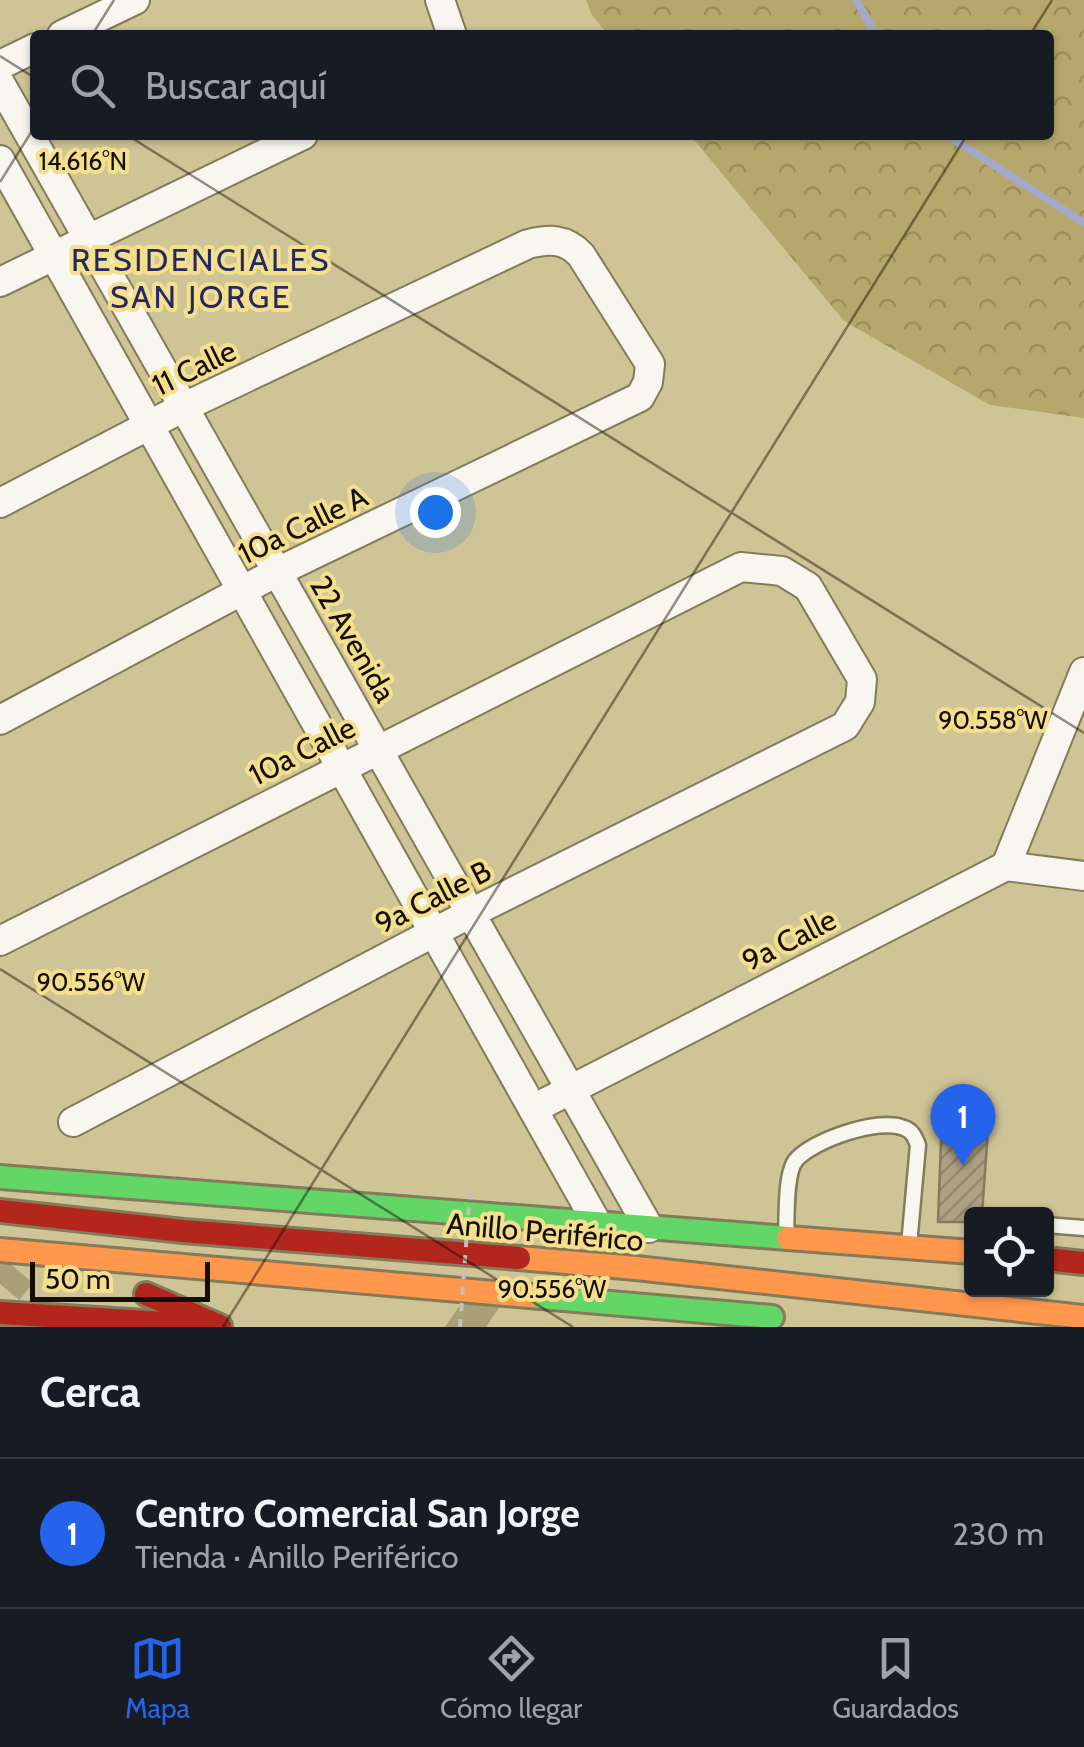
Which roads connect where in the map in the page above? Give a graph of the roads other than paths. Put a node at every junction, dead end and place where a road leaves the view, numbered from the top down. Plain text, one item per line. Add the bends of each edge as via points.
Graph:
1 (135, 0) edge
2 (440, 0) edge
3 (72, 30) edge
4 (450, 30) edge
5 (30, 50) edge
6 (0, 65) edge
7 (0, 82) edge
8 (30, 135) edge
9 (33, 140) edge
10 (293, 140) edge
11 (0, 160) edge
12 (88, 238) junction
13 (528, 244) joint
14 (53, 254) junction
15 (0, 282) edge
16 (184, 408) junction
17 (149, 426) junction
18 (0, 503) edge
19 (741, 566) joint
20 (278, 572) junction
21 (242, 591) junction
22 (1084, 672) edge
23 (0, 720) edge
24 (377, 748) junction
25 (341, 768) junction
26 (1006, 866) junction
27 (1084, 876) edge
28 (471, 913) junction
29 (434, 933) junction
30 (0, 940) edge
31 (570, 1089) junction
32 (533, 1109) junction
33 (72, 1122) dead end
34 (0, 1178) edge
35 (0, 1211) edge
36 (598, 1225) junction
37 (1054, 1225) edge
38 (649, 1228) junction
39 (1084, 1228) edge
40 (786, 1237) junction
41 (909, 1246) junction
42 (964, 1251) edge
43 (7, 1259) edge
44 (1054, 1260) edge
45 (1084, 1263) edge
46 (422, 1289) junction
47 (200, 1296) dead end
48 (507, 1317) dead end
49 (1083, 1317) edge
50 (11, 1318) edge
51 (459, 1318) tunnel mouth
52 (801, 1320) dead end
53 (220, 1326) edge
54 (958, 1326) edge
55 (231, 1327) edge
56 (638, 1327) edge
57 (979, 1327) edge

1 - 3 street
2 - 4 street
5 - 6 street
7 - 8 street, 22 Avenida
9 - 12 street, 22 Avenida
10 - 12 street
11 - 14 street
12 - 14 street
12 - 16 street, 22 Avenida
13 - 16 street, 11 Calle
13 - 20 street, 10a Calle A via 555,240 581,255 650,364 640,397
14 - 15 street
14 - 17 street
16 - 17 street, 11 Calle
16 - 20 street, 22 Avenida
17 - 18 street, 11 Calle
17 - 21 street
19 - 24 street, 10a Calle
19 - 28 street, 9a Calle B via 782,571 801,581 862,678 851,720
20 - 21 street, 10a Calle A
20 - 24 street, 22 Avenida
21 - 23 street, 10a Calle A
21 - 25 street
22 - 26 street
24 - 25 street, 10a Calle
24 - 28 street, 22 Avenida
25 - 29 street
25 - 30 street, 10a Calle
26 - 27 street
26 - 31 street, 9a Calle
28 - 29 street, 9a Calle B
28 - 31 street, 22 Avenida
29 - 32 street
29 - 33 street, 9a Calle B
31 - 32 street, 9a Calle
31 - 38 street, 22 Avenida
32 - 36 street
34 - 36 main road, Anillo Periférico
35 - 49 main road, Anillo Periférico via 636,1268
36 - 38 main road, Anillo Periférico
37 - 39 lane
38 - 40 main road, Anillo Periférico
40 - 41 main road, Anillo Periférico
40 - 41 lane via 790,1171 800,1156 849,1130 901,1126 918,1145
41 - 42 main road, Anillo Periférico
43 - 46 main road via 39,1254
44 - 45 main road
46 - 51 main road
46 - 52 main road
47 - 53 main road via 134,1293
48 - 56 main road
49 - 57 main road
50 - 53 main road
53 - 55 main road
54 - 57 main road

